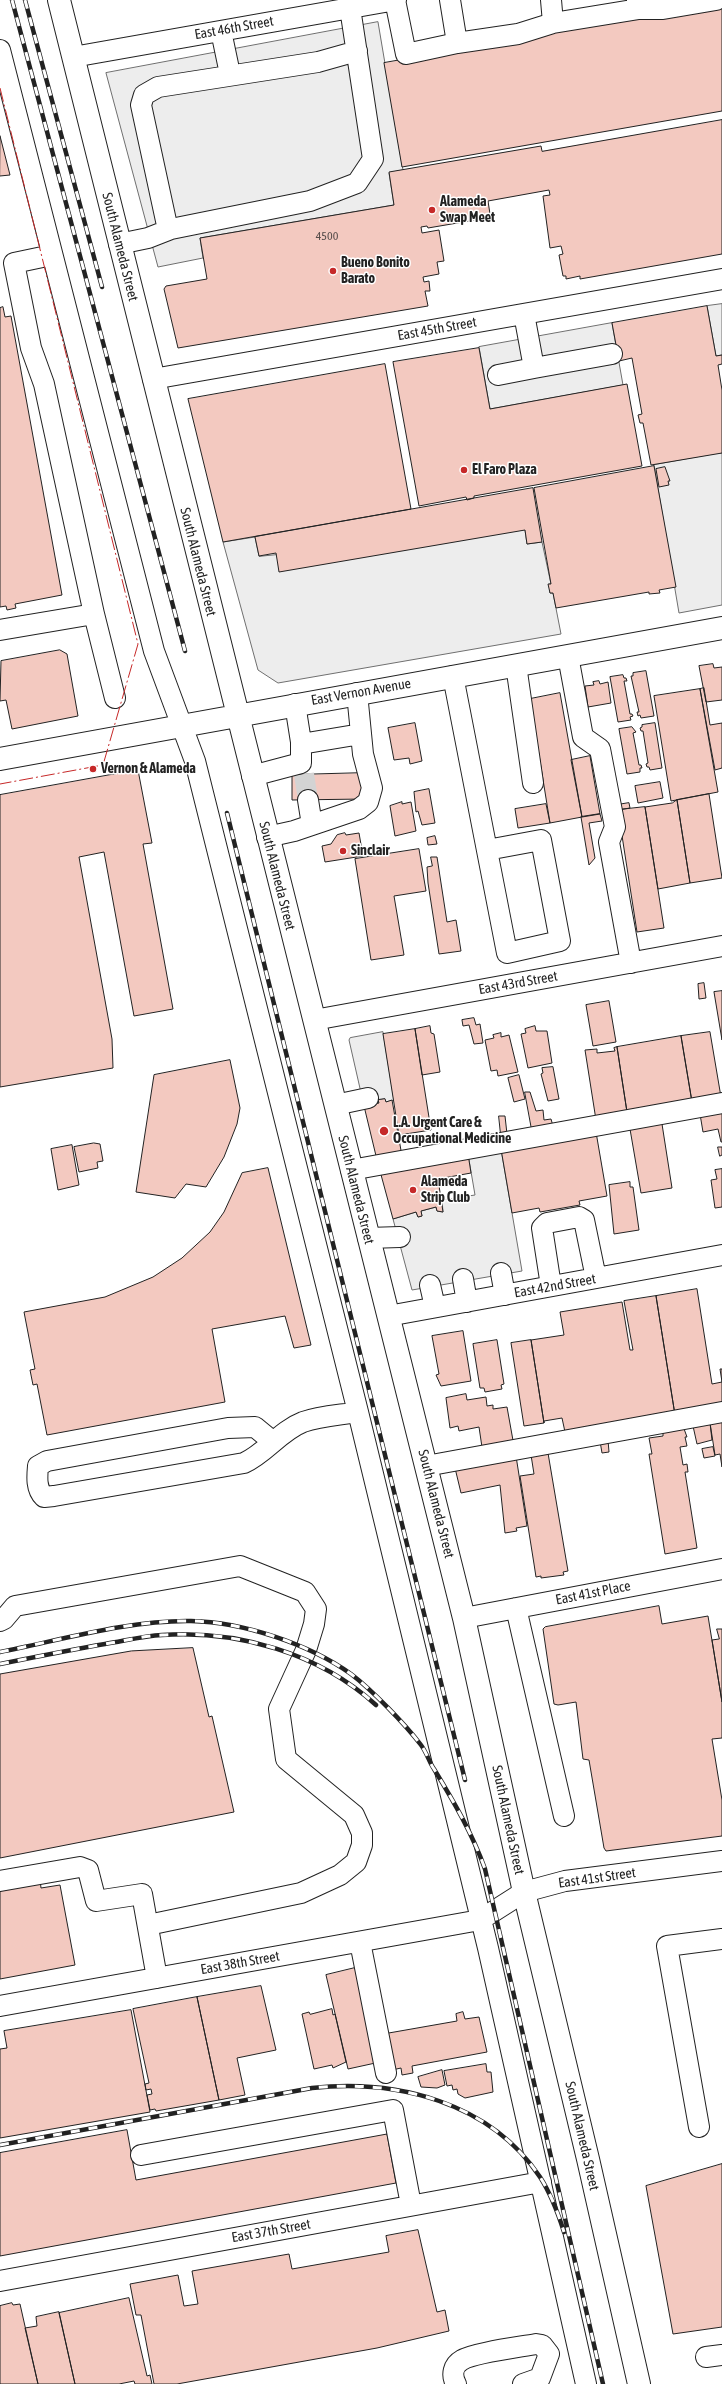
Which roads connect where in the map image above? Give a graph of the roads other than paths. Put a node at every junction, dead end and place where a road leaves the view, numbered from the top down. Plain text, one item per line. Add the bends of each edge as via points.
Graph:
1 (59, 0) edge
2 (396, 0) edge
3 (450, 0) edge
4 (551, 0) edge
5 (716, 0) edge
6 (638, 5) edge
7 (350, 8) junction
8 (553, 23) junction
9 (221, 31) junction
10 (457, 43) junction
11 (0, 50) edge
12 (357, 51) junction
13 (73, 57) junction
14 (230, 74) junction
15 (168, 230) junction
16 (120, 244) junction
17 (52, 255) junction
18 (7, 263) edge
19 (722, 279) edge
20 (524, 314) junction
21 (612, 354) dead end
22 (534, 368) junction
23 (498, 374) dead end
24 (153, 379) junction
25 (94, 614) junction
26 (722, 628) edge
27 (0, 630) edge
28 (568, 656) junction
29 (516, 665) junction
30 (453, 676) junction
31 (357, 693) junction
32 (115, 698) dead end
33 (295, 704) junction
34 (236, 714) junction
35 (182, 726) junction
36 (361, 734) junction
37 (0, 759) edge
38 (302, 761) junction
39 (252, 776) junction
40 (533, 783) dead end
41 (308, 800) tunnel mouth
42 (312, 825) junction
43 (268, 837) junction
44 (487, 850) junction
45 (560, 941) junction
46 (722, 946) edge
47 (631, 963) junction
48 (567, 974) junction
49 (314, 1020) junction
50 (368, 1098) dead end
51 (722, 1103) edge
52 (335, 1105) junction
53 (351, 1170) junction
54 (400, 1237) dead end
55 (368, 1238) junction
56 (722, 1255) edge
57 (501, 1273) dead end
58 (596, 1278) junction
59 (462, 1279) dead end
60 (430, 1285) dead end
61 (551, 1286) junction
62 (505, 1295) junction
63 (467, 1302) junction
64 (436, 1308) junction
65 (388, 1316) junction
66 (358, 1412) junction
67 (722, 1412) edge
68 (272, 1441) junction
69 (426, 1466) junction
70 (722, 1570) edge
71 (516, 1608) junction
72 (464, 1618) junction
73 (0, 1621) edge
74 (564, 1816) dead end
75 (722, 1861) edge
76 (0, 1881) edge
77 (524, 1892) junction
78 (480, 1920) junction
79 (148, 1925) junction
80 (722, 1939) edge
81 (360, 1942) junction
82 (157, 1978) junction
83 (0, 2006) edge
84 (386, 2073) dead end
85 (699, 2127) dead end
86 (141, 2156) dead end
87 (541, 2182) junction
88 (411, 2205) junction
89 (0, 2281) edge
90 (578, 2348) junction
91 (550, 2354) junction
92 (456, 2384) edge
93 (523, 2384) edge
94 (586, 2384) edge
95 (639, 2384) edge

1 - 13 main road, South Alameda Street
2 - 7 street, East 46th Street
2 - 10 street via 406,54
3 - 10 street
4 - 8 street
5 - 6 street via 663,9
6 - 8 street
7 - 9 street, East 46th Street
7 - 12 street
8 - 10 street via 518,34
9 - 13 street, East 46th Street
9 - 14 street
11 - 17 street
12 - 14 street via 318,62
12 - 15 street via 373,158 357,183 310,201
13 - 16 main road, South Alameda Street
14 - 15 street via 158,87 144,95 141,106
15 - 16 street via 148,238
16 - 24 main road, South Alameda Street
17 - 18 street
17 - 35 street via 154,651
18 - 25 street via 44,384
19 - 20 street, East 45th Street
20 - 22 street
20 - 24 street, East 45th Street
21 - 22 street
22 - 23 street
24 - 34 main road, South Alameda Street
25 - 27 street
25 - 32 street
26 - 28 main road, East Vernon Avenue
28 - 29 main road, East Vernon Avenue
28 - 47 street via 583,737 600,749 615,827 609,842
29 - 30 main road, East Vernon Avenue
29 - 40 street
30 - 31 main road, East Vernon Avenue
30 - 44 street
31 - 33 main road, East Vernon Avenue
31 - 36 street
33 - 34 main road, East Vernon Avenue
33 - 38 street
34 - 35 main road, East Vernon Avenue
34 - 39 main road, South Alameda Street
35 - 37 main road, East Vernon Avenue
35 - 66 street via 195,761
36 - 38 street
36 - 42 street via 363,754 372,788 368,802 359,809
38 - 39 street
39 - 43 main road, South Alameda Street
41 - 42 street
42 - 43 street
43 - 49 main road, South Alameda Street
44 - 45 street via 541,840
44 - 45 street via 507,953
45 - 48 street
46 - 47 street, East 43rd Street
47 - 48 street, East 43rd Street
48 - 49 street, East 43rd Street
49 - 52 main road, South Alameda Street
50 - 52 street
51 - 53 street
52 - 53 main road, South Alameda Street
53 - 55 main road, South Alameda Street
54 - 55 street
55 - 65 main road, South Alameda Street
56 - 58 street, East 42nd Street
57 - 62 street
58 - 61 street, East 42nd Street
58 - 61 street via 584,1220 579,1217 546,1223 542,1228
59 - 63 street
60 - 64 street
61 - 62 street, East 42nd Street
62 - 63 street, East 42nd Street
63 - 64 street, East 42nd Street
64 - 65 street, East 42nd Street
65 - 69 main road, South Alameda Street
66 - 68 street via 302,1423
66 - 78 street
67 - 69 street
68 - 68 street via 260,1456 244,1463 54,1496 44,1496 40,1493 37,1479 38,1466 47,1461 228,1428 255,1427
69 - 72 main road, South Alameda Street
70 - 71 street, East 41st Place
71 - 72 street, East 41st Place
71 - 74 street
72 - 77 main road, South Alameda Street
73 - 79 street via 15,1606 240,1566 305,1592 316,1609 306,1650 279,1708 286,1759 354,1815 362,1833 362,1845 356,1862 340,1875 301,1893
75 - 77 street, East 41st Street via 565,1881
76 - 79 street via 80,1867 88,1870 96,1901 142,1894
77 - 78 street, East 41st Street
77 - 95 main road, South Alameda Street
78 - 81 street, East 38th Street
78 - 87 street
79 - 82 street
80 - 85 street via 667,1946
81 - 82 street, East 38th Street
81 - 84 street
82 - 83 street, East 38th Street
86 - 88 street via 392,2110
87 - 88 street, East 37th Street
87 - 90 street
88 - 89 street, East 37th Street
90 - 91 street
90 - 94 street
91 - 92 street via 542,2345 536,2344 463,2359 454,2370 453,2378
91 - 93 street via 540,2378

